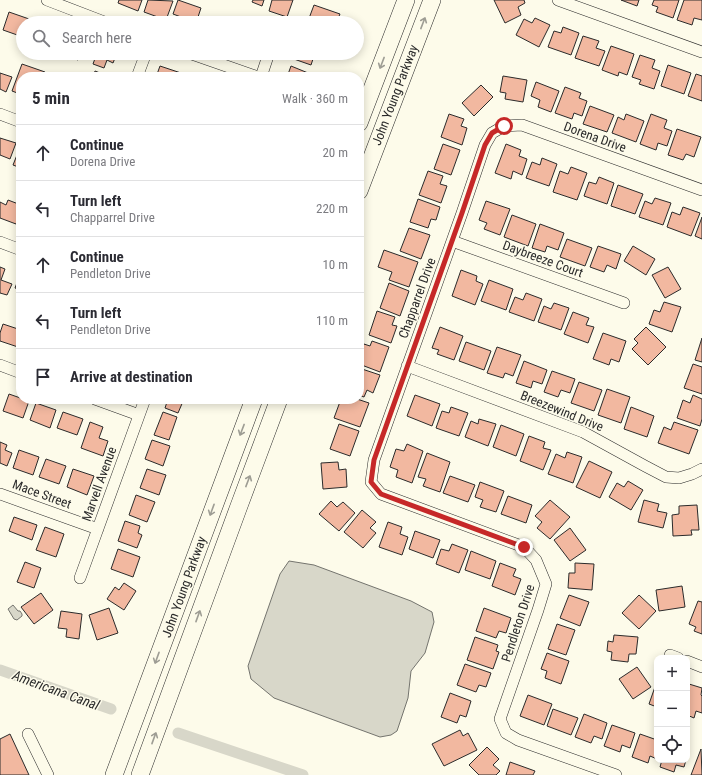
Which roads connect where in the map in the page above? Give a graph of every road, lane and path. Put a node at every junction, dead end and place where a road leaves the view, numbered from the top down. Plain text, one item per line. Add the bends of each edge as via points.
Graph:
1 (46, 0) edge
2 (406, 0) edge
3 (432, 0) edge
4 (558, 0) edge
5 (88, 16) edge
6 (702, 52) edge
7 (143, 60) edge
8 (209, 60) edge
9 (266, 60) edge
10 (139, 72) edge
11 (244, 72) edge
12 (261, 72) edge
13 (364, 110) edge
14 (0, 114) edge
15 (16, 120) edge
16 (485, 145) joint
17 (364, 178) edge
18 (702, 190) edge
19 (452, 241) junction
20 (0, 242) edge
21 (16, 248) edge
22 (624, 303) dead end
23 (0, 365) edge
24 (407, 366) junction
25 (16, 371) edge
26 (109, 404) edge
27 (143, 404) edge
28 (252, 404) edge
29 (277, 404) edge
30 (139, 415) junction
31 (230, 460) junction
32 (374, 460) joint
33 (702, 468) edge
34 (0, 494) edge
35 (239, 506) junction
36 (98, 529) junction
37 (80, 578) dead end
38 (690, 662) edge
39 (702, 666) edge
40 (28, 734) dead end
41 (48, 775) edge
42 (114, 775) edge
43 (140, 775) edge
44 (616, 775) edge

1 - 5 street
2 -> 13 highway, John Young Parkway
17 -> 3 highway, John Young Parkway
4 - 6 street
7 - 10 street
8 - 11 street
9 - 12 street
14 - 15 street
16 - 18 street, Dorena Drive via 492,133 504,126 522,126
16 - 19 street, Chapparrel Drive
19 - 22 street, Daybreeze Court
19 - 24 street, Chapparrel Drive
20 - 21 street
23 - 25 street
24 - 32 street, Chapparrel Drive
24 - 33 street, Breezewind Drive via 583,432 666,477 680,478
26 - 30 street
27 - 30 street, Marvell Avenue
28 -> 31 highway, John Young Parkway
35 -> 29 highway, John Young Parkway
30 - 36 street, Marvell Avenue
31 - 35 highway via 231,490
31 -> 42 highway, John Young Parkway
32 - 44 street, Pendleton Drive via 371,482 381,494 524,547 536,560 546,584 500,719 506,733 518,740
34 - 36 street, Mace Street
43 -> 35 highway, John Young Parkway
36 - 37 street, Marvell Avenue
38 - 39 street
40 - 41 street

